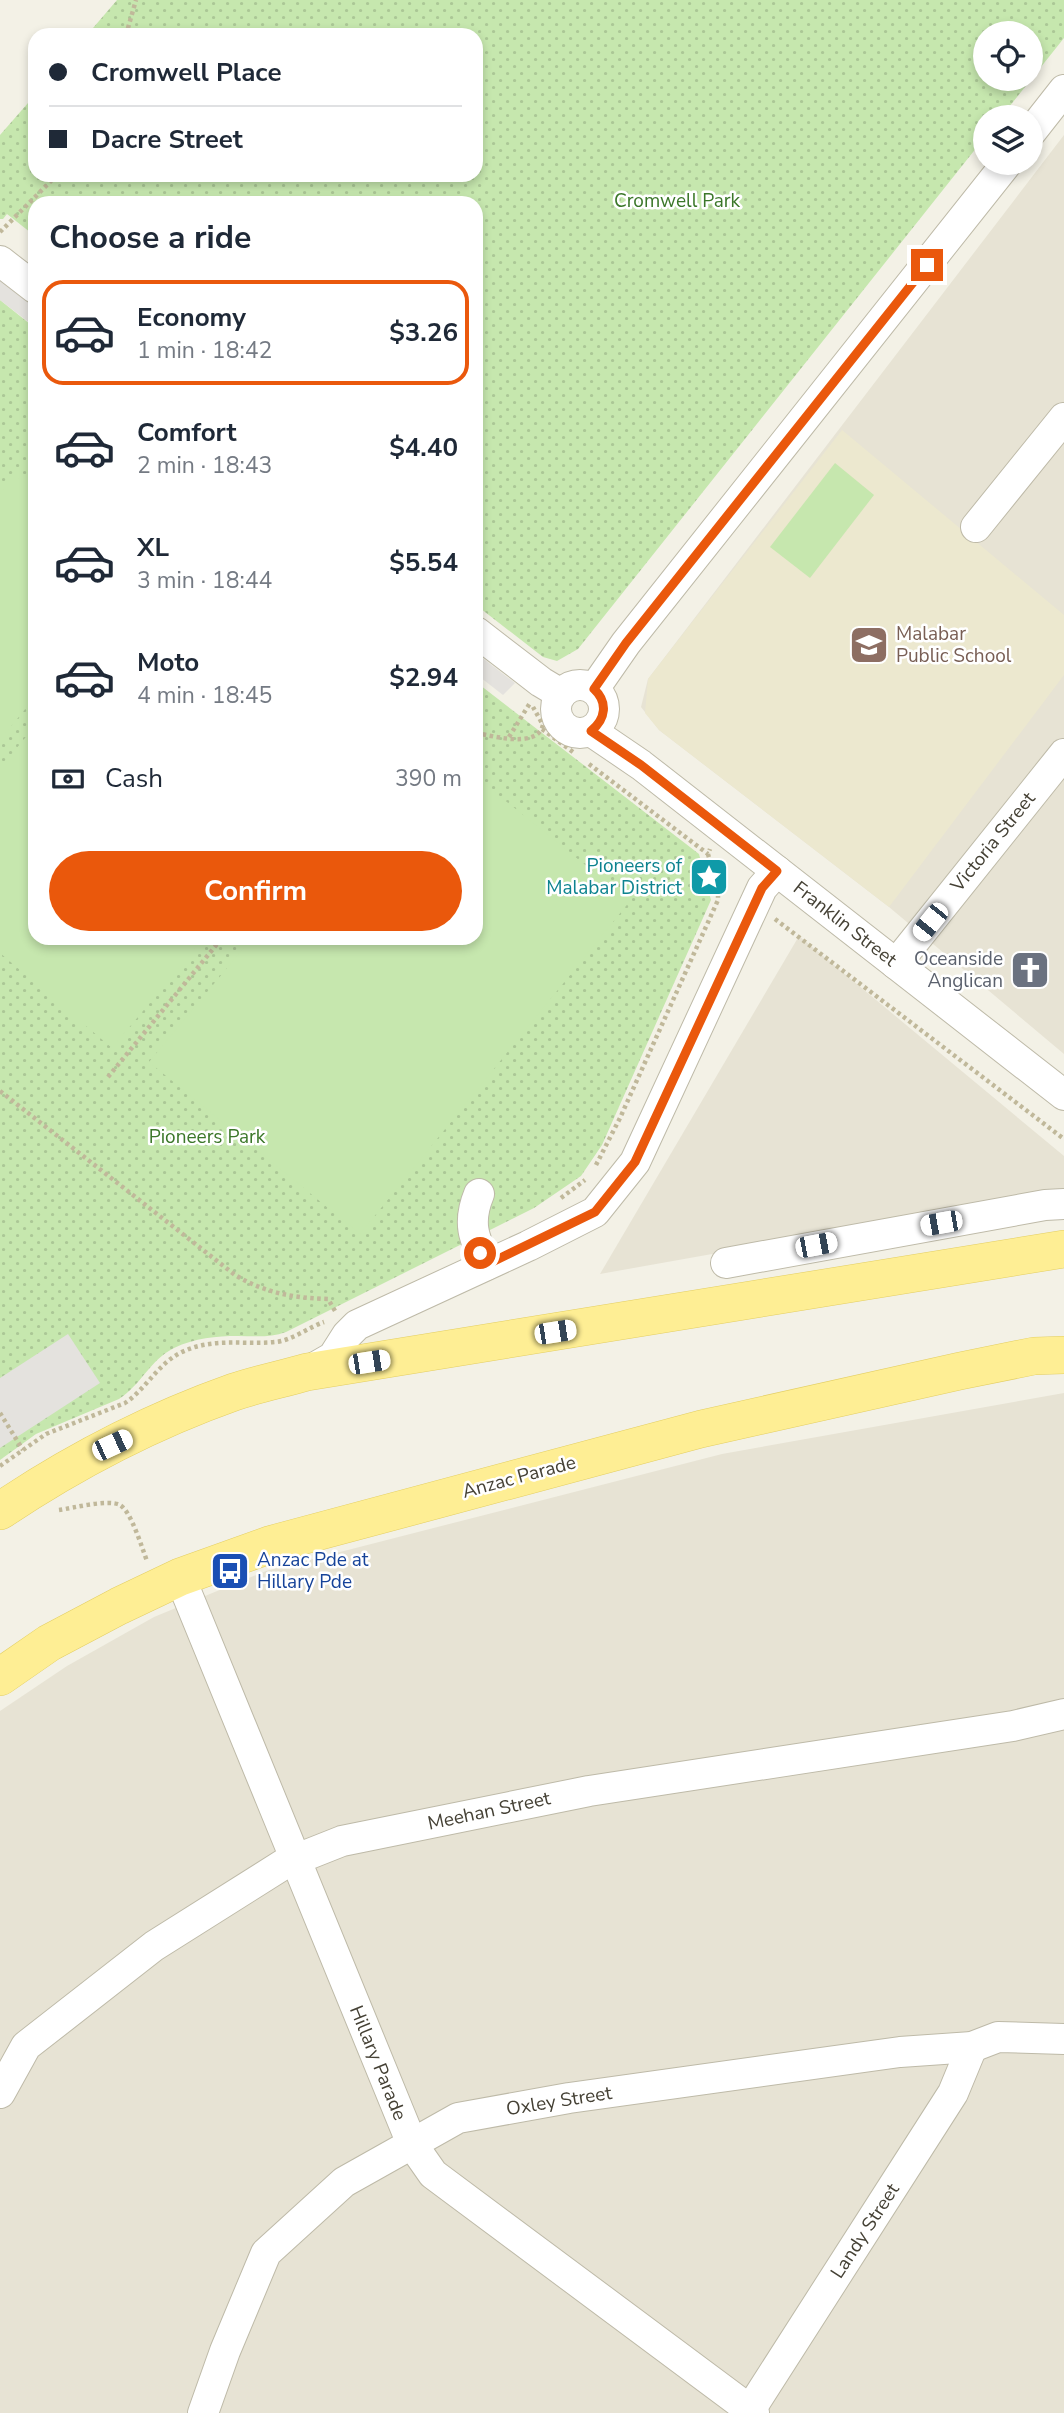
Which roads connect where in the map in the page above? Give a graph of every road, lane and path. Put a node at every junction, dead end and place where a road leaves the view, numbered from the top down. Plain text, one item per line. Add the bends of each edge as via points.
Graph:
1 (136, 0) edge
2 (128, 28) edge
3 (1064, 90) edge
4 (1047, 125) edge
5 (997, 175) edge
6 (50, 182) edge
7 (36, 196) edge
8 (28, 204) edge
9 (0, 232) edge
10 (0, 261) edge
11 (28, 283) edge
12 (1064, 418) edge
13 (976, 527) dead end
14 (483, 638) edge
15 (594, 689) junction
16 (544, 693) junction
17 (542, 729) junction
18 (483, 734) edge
19 (509, 737) junction
20 (583, 742) junction
21 (1064, 754) edge
22 (587, 762) dead end
23 (716, 842) junction
24 (777, 871) junction
25 (755, 904) junction
26 (216, 945) edge
27 (896, 964) junction
28 (108, 1077) dead end
29 (0, 1091) edge
30 (1064, 1095) edge
31 (1064, 1139) edge
32 (479, 1194) dead end
33 (554, 1204) dead end
34 (1064, 1204) edge
35 (838, 1241) junction
36 (1064, 1249) edge
37 (726, 1263) dead end
38 (486, 1265) junction
39 (847, 1285) junction
40 (347, 1305) dead end
41 (335, 1311) junction
42 (326, 1321) junction
43 (333, 1324) dead end
44 (1054, 1352) edge
45 (307, 1372) junction
46 (0, 1412) edge
47 (23, 1450) junction
48 (0, 1466) edge
49 (14, 1501) edge
50 (164, 1570) junction
51 (0, 1677) edge
52 (1064, 1714) edge
53 (294, 1860) junction
54 (1064, 2039) edge
55 (971, 2047) junction
56 (0, 2093) edge
57 (412, 2144) junction
58 (752, 2411) edge
59 (203, 2413) edge

1 - 2 path
3 - 4 street
5 - 15 street
6 - 7 path
8 - 9 path
10 - 11 street
12 - 13 street
14 - 16 street
15 - 16 street via 576,685
15 - 20 street via 604,707 601,721
16 - 17 path
16 - 19 path
16 - 20 street, Franklin Street via 564,727
17 - 19 path via 527,739
17 - 20 path
18 - 19 path
20 - 23 street, Franklin Street via 641,765
21 - 27 street, Victoria Street
22 - 23 path
23 - 24 street, Franklin Street
23 - 33 path via 716,905 591,1175
24 - 25 street
24 - 27 street, Franklin Street
25 - 31 path
25 - 38 street via 635,1162 595,1212
26 - 28 path
27 - 30 street, Franklin Street
29 - 41 path via 235,1275 271,1293 328,1300
32 - 38 street via 471,1220
34 - 35 street
35 - 37 street
35 - 39 street
36 - 39 main road
38 - 45 street via 357,1325 333,1357
39 - 45 main road
40 - 41 path
41 - 42 path
42 - 43 path
42 - 47 path via 277,1342 228,1342 183,1351 125,1403 46,1434
44 - 50 main road, Anzac Parade via 701,1429
45 - 49 main road via 179,1414 112,1445
46 - 47 path
47 - 48 path
49 - 50 path via 53,1511 119,1504
50 - 51 main road, Anzac Parade via 119,1606 49,1643
50 - 53 street, Hillary Parade
52 - 53 street, Meehan Street via 1013,1726 589,1791 342,1841
53 - 56 street, Meehan Street via 155,1946 26,2046
53 - 57 street, Hillary Parade
54 - 55 street, Oxley Street via 998,2037
55 - 57 street, Oxley Street via 900,2052 569,2098 458,2118
55 - 58 street, Landy Street via 953,2093
57 - 58 street, Hillary Parade via 433,2174
57 - 59 street, Oxley Street via 344,2182 266,2253

